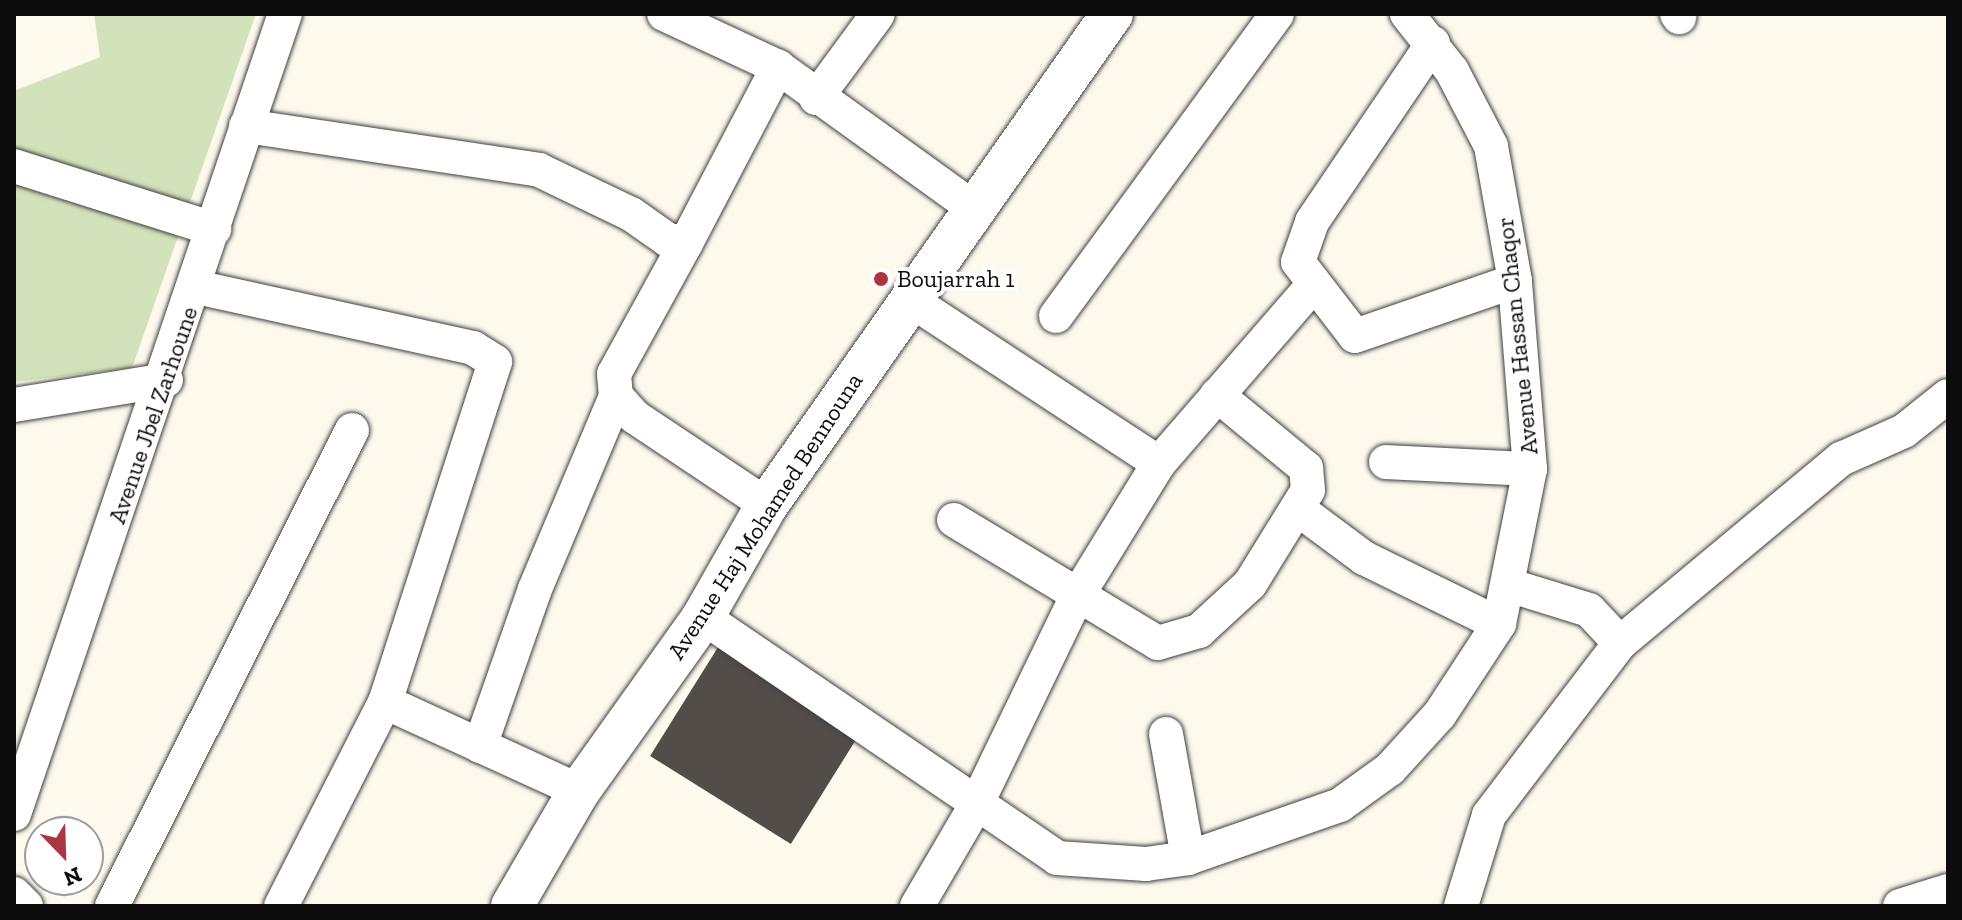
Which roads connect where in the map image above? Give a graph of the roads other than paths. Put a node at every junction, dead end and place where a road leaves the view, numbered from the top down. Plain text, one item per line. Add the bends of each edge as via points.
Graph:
1 (285, 14) edge
2 (664, 14) edge
3 (878, 14) edge
4 (1112, 14) edge
5 (1277, 14) edge
6 (1425, 25) edge
7 (778, 67) junction
8 (816, 98) junction
9 (246, 126) junction
10 (14, 166) edge
11 (972, 207) junction
12 (214, 229) junction
13 (686, 243) junction
14 (1515, 281) junction
15 (1313, 285) junction
16 (196, 287) junction
17 (909, 299) junction
18 (1056, 316) dead end
19 (166, 380) junction
20 (1217, 395) junction
21 (616, 396) junction
22 (1948, 396) edge
23 (14, 405) edge
24 (352, 430) dead end
25 (1386, 462) dead end
26 (1159, 463) junction
27 (1530, 469) junction
28 (767, 505) junction
29 (1298, 509) junction
30 (954, 520) dead end
31 (1508, 585) junction
32 (1076, 598) junction
33 (703, 617) junction
34 (1499, 624) junction
35 (1620, 643) junction
36 (385, 702) junction
37 (1166, 734) dead end
38 (480, 746) junction
39 (579, 791) junction
40 (976, 805) junction
41 (14, 814) edge
42 (1188, 858) junction
43 (1948, 891) edge
44 (14, 894) edge
45 (26, 906) edge
46 (112, 906) edge
47 (281, 906) edge
48 (512, 906) edge
49 (917, 906) edge
50 (1461, 906) edge
51 (1900, 906) edge

1 - 9 street, Avenue Jbel Zarhoune
2 - 7 street
3 - 8 street
4 - 11 street, Avenue Haj Mohamed Bennouna
5 - 18 street
6 - 14 street, Avenue Hassan Chaqor via 1491,146
6 - 15 street via 1312,222 1298,257
7 - 8 street
7 - 13 street
8 - 11 street
9 - 12 street, Avenue Jbel Zarhoune
9 - 13 street via 539,170 631,214 668,240
10 - 12 street
11 - 17 street, Avenue Haj Mohamed Bennouna
12 - 16 street, Avenue Jbel Zarhoune
13 - 21 street via 614,374
14 - 15 street via 1355,336
14 - 27 street, Avenue Hassan Chaqor
15 - 20 street
16 - 19 street, Avenue Jbel Zarhoune
16 - 36 street via 473,348 495,362
17 - 26 street
17 - 28 street, Avenue Haj Mohamed Bennouna
19 - 23 street
19 - 41 street, Avenue Jbel Zarhoune
20 - 26 street
20 - 29 street via 1306,468 1308,490
21 - 28 street via 635,417
21 - 38 street via 535,589
22 - 35 street via 1904,431 1841,459
24 - 46 street
25 - 27 street
26 - 32 street
27 - 31 street, Avenue Hassan Chaqor
28 - 33 street, Avenue Haj Mohamed Bennouna
29 - 32 street via 1237,599 1181,638 1158,643
29 - 34 street via 1364,558
30 - 32 street
31 - 34 street, Avenue Hassan Chaqor
31 - 35 street via 1589,610
32 - 40 street
33 - 39 street, Avenue Haj Mohamed Bennouna
33 - 40 street, Avenue Hassan Chaqor
34 - 42 street, Avenue Hassan Chaqor via 1440,714 1368,788 1281,829
35 - 50 street via 1489,815
36 - 38 street
36 - 47 street
37 - 42 street
38 - 39 street
39 - 48 street, Avenue Haj Mohamed Bennouna
40 - 42 street, Avenue Hassan Chaqor via 1057,858 1146,864
40 - 49 street
43 - 51 street
44 - 45 street

